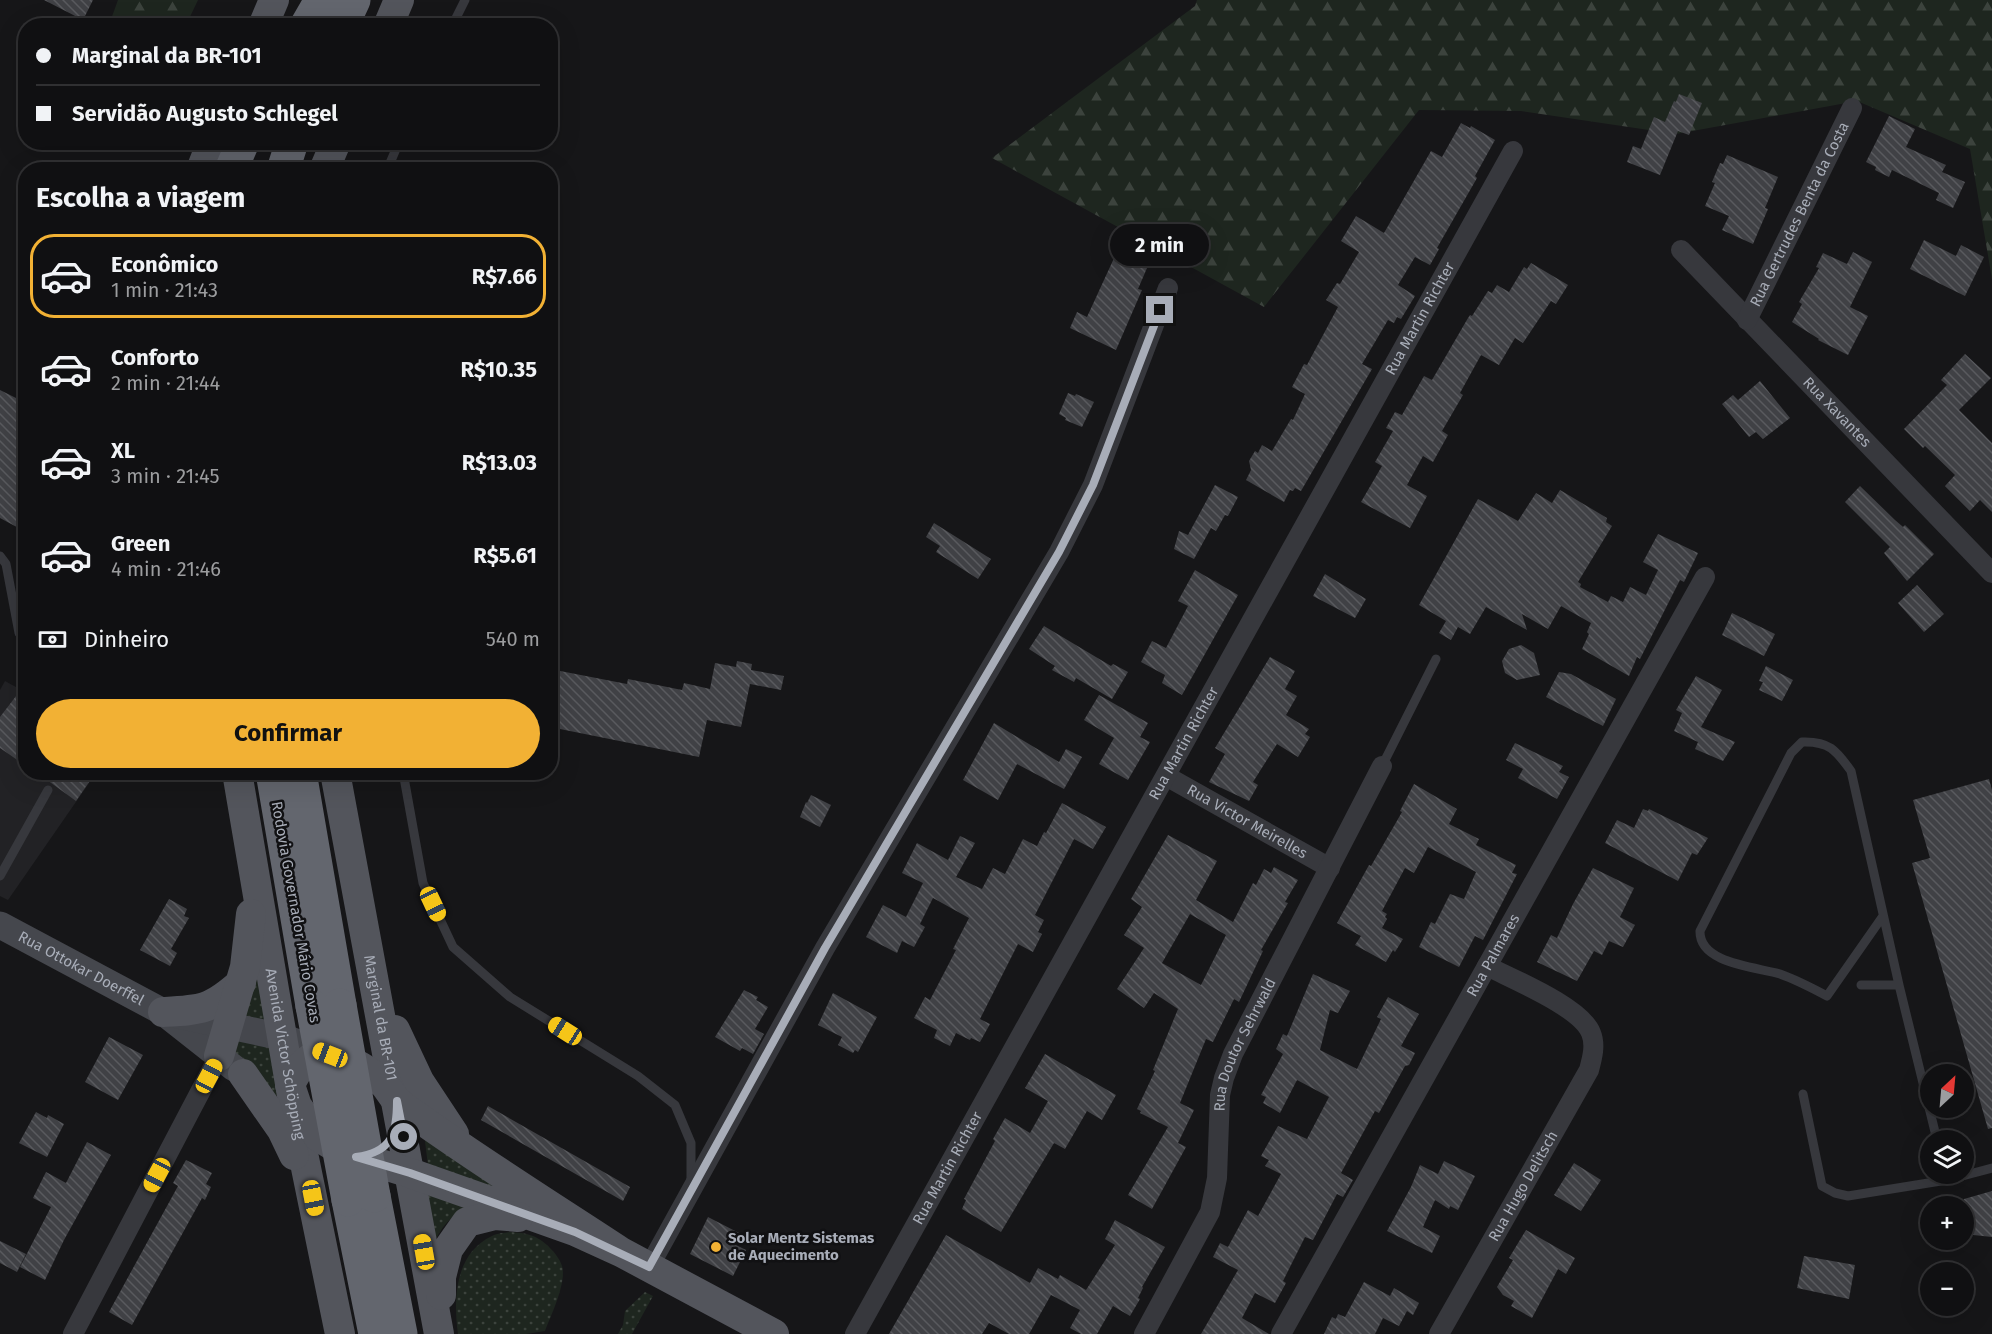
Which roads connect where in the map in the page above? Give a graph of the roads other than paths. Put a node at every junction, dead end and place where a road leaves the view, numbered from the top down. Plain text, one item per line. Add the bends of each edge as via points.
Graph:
1 (274, 0) edge
2 (323, 0) edge
3 (354, 0) edge
4 (399, 0) edge
5 (465, 0) edge
6 (266, 18) edge
7 (311, 18) edge
8 (317, 18) edge
9 (346, 18) edge
10 (391, 18) edge
11 (456, 18) edge
12 (1852, 108) dead end
13 (1513, 151) dead end
14 (1681, 250) dead end
15 (1168, 288) dead end
16 (1747, 320) junction
17 (0, 556) edge
18 (1992, 573) edge
19 (1705, 577) dead end
20 (18, 628) edge
21 (1436, 659) dead end
22 (1382, 766) joint
23 (1166, 776) junction
24 (238, 780) edge
25 (274, 780) edge
26 (301, 780) edge
27 (337, 780) edge
28 (404, 780) edge
29 (48, 790) dead end
30 (249, 842) junction
31 (1330, 868) junction
32 (0, 876) edge
33 (1883, 916) junction
34 (0, 925) edge
35 (1487, 966) junction
36 (240, 983) junction
37 (1861, 985) dead end
38 (1899, 985) junction
39 (376, 990) junction
40 (326, 1005) junction
41 (163, 1012) junction
42 (228, 1025) junction
43 (282, 1037) junction
44 (330, 1055) junction
45 (219, 1056) junction
46 (243, 1074) junction
47 (290, 1085) junction
48 (1803, 1094) dead end
49 (397, 1101) junction
50 (308, 1128) junction
51 (1935, 1130) edge
52 (466, 1151) junction
53 (356, 1157) junction
54 (1992, 1168) edge
55 (1974, 1171) edge
56 (410, 1173) junction
57 (1920, 1181) edge
58 (691, 1190) junction
59 (313, 1198) junction
60 (361, 1198) junction
61 (537, 1218) junction
62 (621, 1252) junction
63 (649, 1267) junction
64 (73, 1334) edge
65 (340, 1334) edge
66 (375, 1334) edge
67 (400, 1334) edge
68 (441, 1334) edge
69 (774, 1334) edge
70 (855, 1334) edge
71 (1144, 1334) edge
72 (1281, 1334) edge
73 (1439, 1334) edge

1 - 6 main road
2 - 7 highway
2 - 8 highway
3 - 9 highway
4 - 10 main road
5 - 11 lane
12 - 16 street, Rua Gertrudes Benta da Costa
13 - 23 street, Rua Martin Richter
14 - 16 street, Rua Xavantes
15 - 58 street via 1093,485 1059,552 825,948
16 - 18 street, Rua Xavantes
17 - 20 lane via 6,564
19 - 35 street, Rua Palmares
21 - 22 lane
22 - 31 street, Rua Doutor Sehrwald
23 - 31 street, Rua Victor Meirelles
23 - 70 street, Rua Martin Richter
24 - 30 main road, Avenida Victor Schöpping
25 - 40 highway, Rodovia Governador Mário Covas
26 - 40 highway, Rodovia Governador Mário Covas
27 - 39 main road, Marginal da BR-101
28 - 58 lane via 423,883 453,947 510,997 638,1076 675,1105 691,1143
29 - 32 lane
30 - 36 main road via 250,935
30 - 43 main road, Avenida Victor Schöpping
31 - 71 street, Rua Doutor Sehrwald via 1233,1054 1224,1078 1218,1116 1217,1178 1210,1212
33 - 33 lane via 1851,771 1837,751 1819,741 1802,742 1791,753 1700,937 1705,947 1720,958 1779,974 1827,996
33 - 38 lane
34 - 41 main road, Rua Ottokar Doerffel
35 - 72 street, Rua Palmares
35 - 73 street, Rua Hugo Delitsch via 1581,1018 1592,1034 1593,1052 1588,1070
36 - 41 main road via 222,999 203,1008
36 - 42 main road
37 - 38 lane
38 - 51 lane
39 - 49 main road, Marginal da BR-101
39 - 52 main road via 419,1081
40 - 60 highway, Rodovia Governador Mário Covas, bridge
41 - 42 main road, Rua Ottokar Doerffel
41 - 45 main road, Rua Ottokar Doerffel
42 - 43 main road, Rua Ottokar Doerffel
42 - 45 main road
43 - 44 main road, Rua Ottokar Doerffel
43 - 47 main road, Avenida Victor Schöpping
44 - 47 main road via 308,1059 296,1071
44 - 49 main road via 367,1071
45 - 46 main road, Rua Ottokar Doerffel
45 - 64 street
46 - 50 main road, Rua Ottokar Doerffel
46 - 59 main road via 282,1130
47 - 50 main road, Avenida Victor Schöpping
48 - 57 lane via 1822,1186 1848,1196
49 - 52 main road
49 - 53 main road via 394,1136 378,1151
49 - 56 main road, Marginal da BR-101
50 - 53 main road via 334,1148
50 - 59 main road, Avenida Victor Schöpping
52 - 62 main road
53 - 56 main road
54 - 55 lane
56 - 61 main road
56 - 68 main road, Marginal da BR-101
58 - 63 street
59 - 65 main road, Avenida Victor Schöpping
60 - 66 highway, Rodovia Governador Mário Covas
60 - 67 highway, Rodovia Governador Mário Covas
61 - 62 main road
61 - 68 main road via 495,1215 467,1222 448,1248 441,1277
62 - 63 main road
63 - 69 main road

